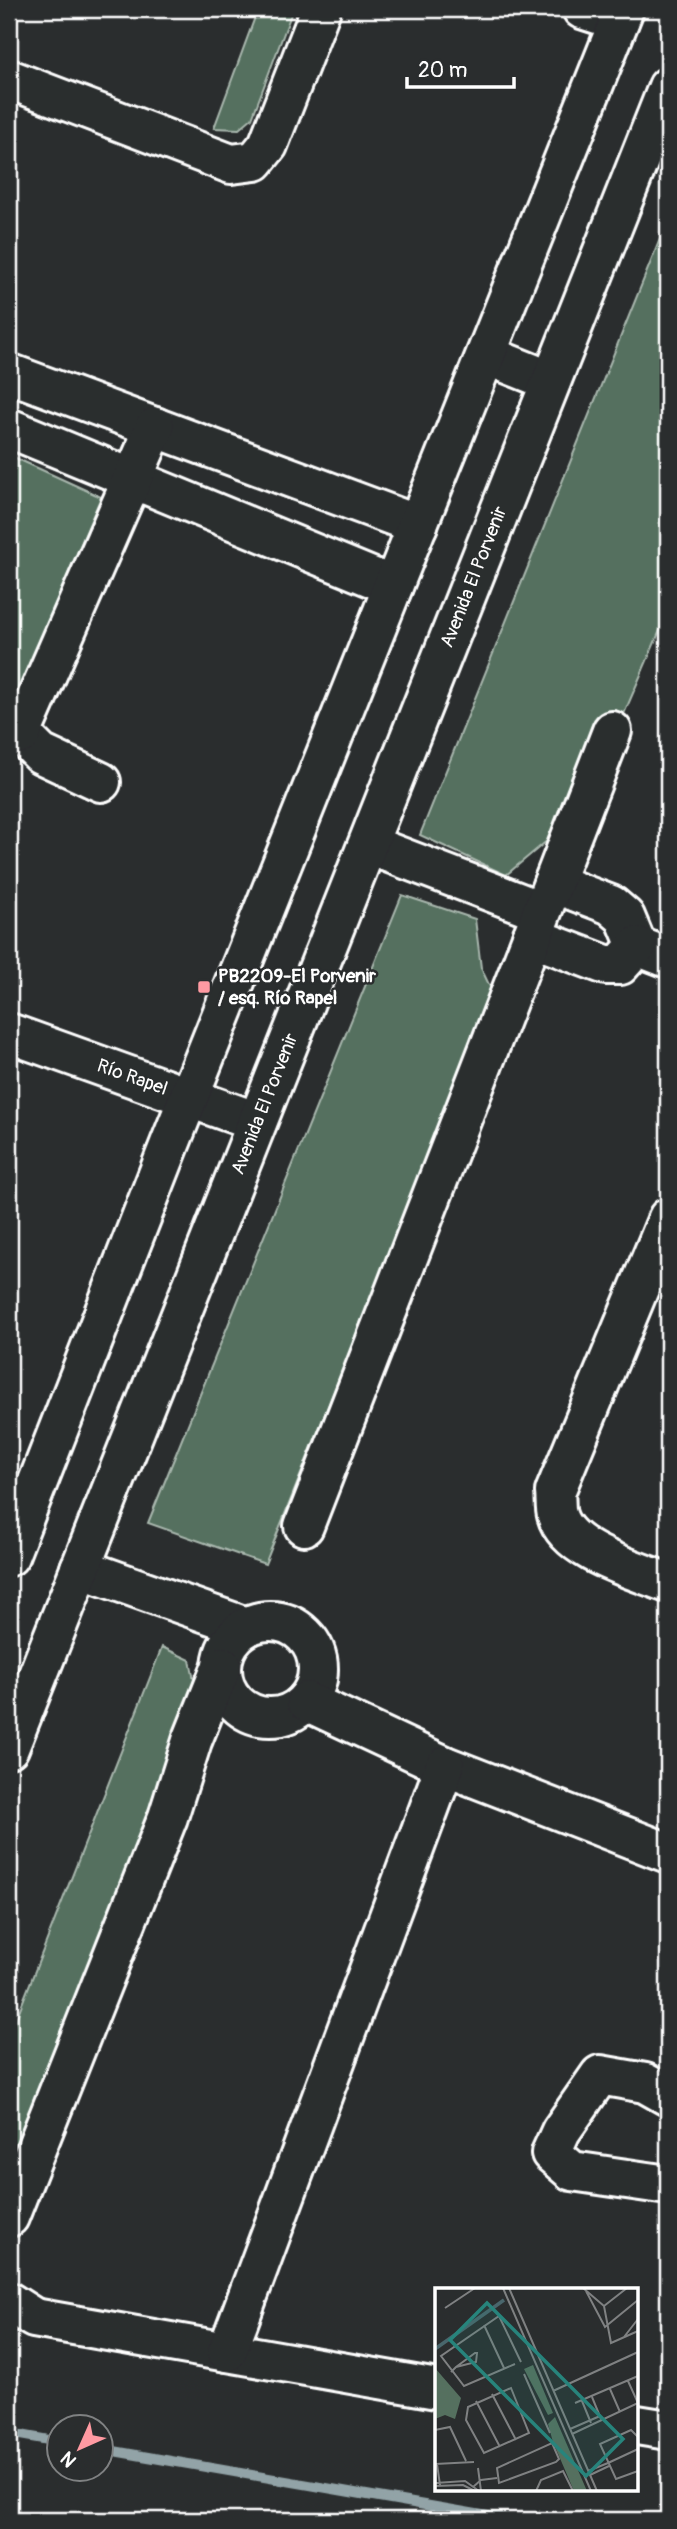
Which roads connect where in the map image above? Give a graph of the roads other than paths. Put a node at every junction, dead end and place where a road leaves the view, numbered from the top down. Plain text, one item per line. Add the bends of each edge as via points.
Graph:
1 (321, 9) edge
2 (582, 9) edge
3 (622, 15) edge
4 (9, 79) edge
5 (668, 87) edge
6 (486, 355) junction
7 (551, 381) junction
8 (12, 383) edge
9 (155, 427) junction
10 (9, 428) edge
11 (132, 478) junction
12 (418, 525) junction
13 (393, 586) junction
14 (612, 731) dead end
15 (15, 732) edge
16 (101, 782) dead end
17 (369, 845) junction
18 (542, 910) junction
19 (653, 952) edge
20 (9, 1033) edge
21 (188, 1100) junction
22 (257, 1122) junction
23 (668, 1218) edge
24 (304, 1526) dead end
25 (9, 1556) edge
26 (80, 1568) junction
27 (668, 1583) edge
28 (246, 1627) junction
29 (222, 1666) junction
30 (306, 1701) junction
31 (9, 1748) edge
32 (445, 1766) junction
33 (668, 1853) edge
34 (668, 2096) edge
35 (668, 2185) edge
36 (9, 2217) edge
37 (9, 2302) edge
38 (227, 2352) junction
39 (435, 2389) edge
40 (638, 2425) edge
41 (668, 2430) edge

1 - 4 street via 268,145 255,161 231,164
2 - 3 street
3 - 6 street
5 - 7 street, Avenida El Porvenir
6 - 7 street
6 - 12 street
7 - 17 street, Avenida El Porvenir
8 - 9 street
9 - 11 street
9 - 12 street
10 - 11 street
11 - 13 street
11 - 15 street
12 - 13 street
13 - 21 street
14 - 18 street
15 - 16 street via 41,754
17 - 18 street
17 - 22 street, Avenida El Porvenir
18 - 19 street via 611,905
18 - 19 street via 606,965 620,965
18 - 24 street
20 - 21 street, Río Rapel
21 - 22 street, Río Rapel
21 - 25 street
22 - 26 street, Avenida El Porvenir
23 - 27 street via 555,1492 557,1516 569,1536 594,1553
26 - 28 street
26 - 31 street, Avenida El Porvenir
28 - 29 street via 226,1650
28 - 30 street via 279,1622 307,1639 318,1670
29 - 30 street via 229,1695 251,1714 281,1716
29 - 36 street
30 - 32 street
32 - 33 street
32 - 38 street
34 - 35 street via 645,2083 600,2075 551,2153 572,2171
37 - 38 street via 34,2318
38 - 39 street
40 - 41 street

